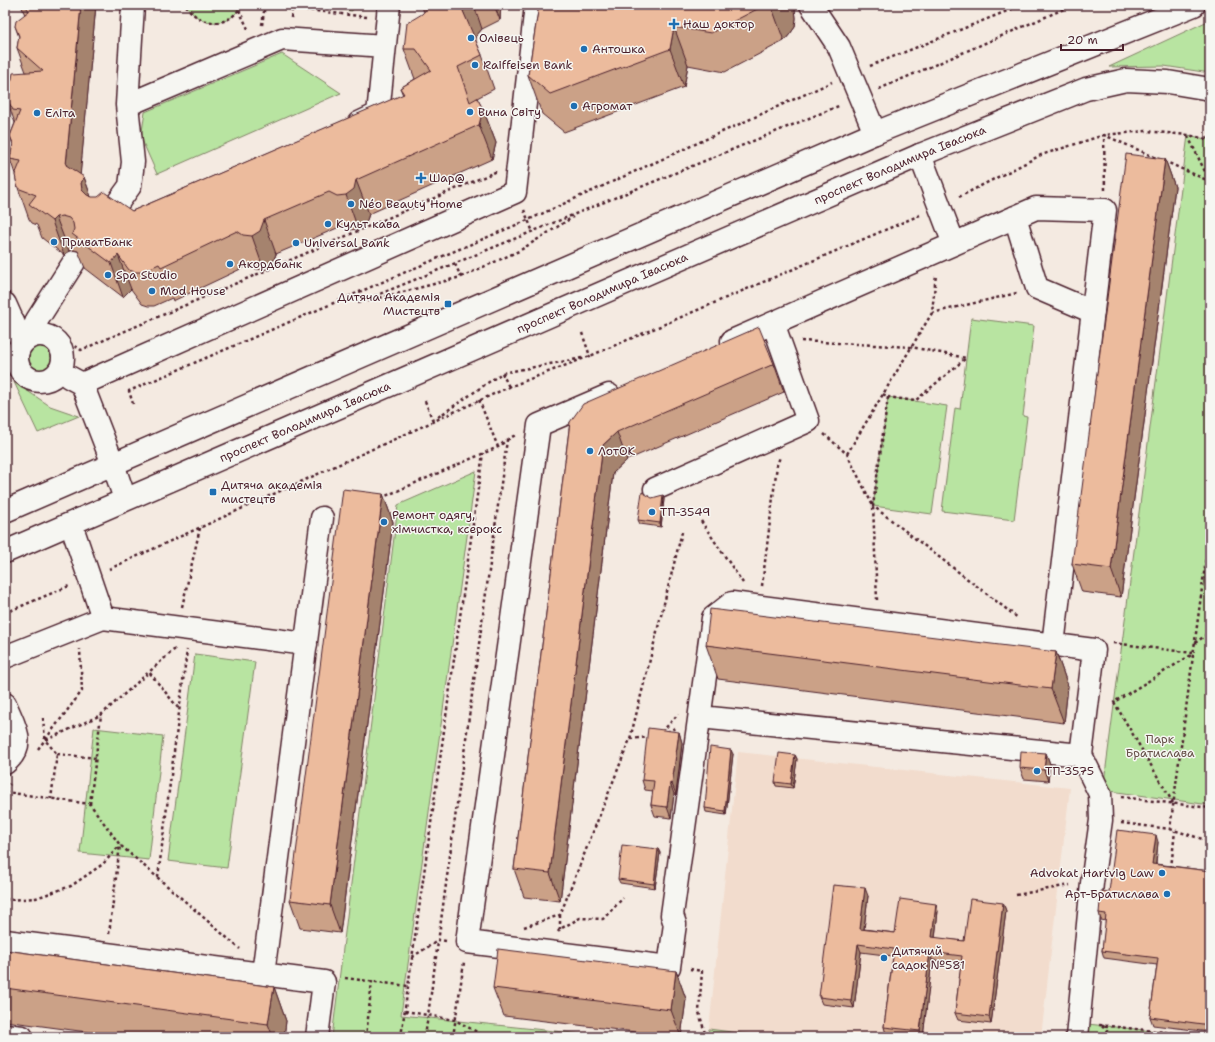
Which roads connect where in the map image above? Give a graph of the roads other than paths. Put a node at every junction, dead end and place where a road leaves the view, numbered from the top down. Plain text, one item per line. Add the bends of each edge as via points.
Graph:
1 (133, 5) edge
2 (536, 5) edge
3 (811, 5) edge
4 (1194, 5) edge
5 (389, 12) edge
6 (385, 46) junction
7 (1210, 89) edge
8 (127, 105) junction
9 (342, 130) edge
10 (875, 133) junction
11 (920, 155) junction
12 (1015, 217) junction
13 (106, 218) edge
14 (946, 248) junction
15 (74, 262) edge
16 (5, 304) edge
17 (1093, 312) junction
18 (776, 331) junction
19 (30, 332) junction
20 (715, 348) edge
21 (59, 372) junction
22 (82, 384) junction
23 (627, 387) edge
24 (113, 464) junction
25 (654, 489) dead end
26 (125, 499) junction
27 (5, 511) edge
28 (322, 518) dead end
29 (71, 524) junction
30 (5, 552) edge
31 (103, 618) junction
32 (306, 644) junction
33 (1053, 645) junction
34 (5, 657) edge
35 (5, 704) edge
36 (700, 716) junction
37 (1081, 755) junction
38 (8, 773) edge
39 (5, 941) edge
40 (263, 971) junction
41 (5, 1035) edge
42 (22, 1037) edge
43 (317, 1037) edge
44 (1077, 1037) edge

1 - 8 main road
2 - 22 main road via 515,192
3 - 10 main road via 839,46
4 - 10 main road
5 - 6 main road
6 - 8 main road via 282,38
6 - 9 main road via 378,114
7 - 11 main road, проспект Володимира Івасюка via 1168,82 1126,80 1086,89
8 - 13 main road via 133,162 130,186
10 - 24 main road
11 - 14 main road via 940,207
11 - 26 main road, проспект Володимира Івасюка
12 - 14 main road
12 - 17 main road via 1037,288
12 - 17 main road via 1036,208 1106,210
14 - 18 main road
15 - 19 main road
16 - 19 main road
17 - 33 main road
18 - 20 main road
18 - 25 main road via 808,421
19 - 21 main road via 53,338 58,344 63,358
19 - 21 main road via 18,348 16,356 20,370 31,380 39,382 46,381
21 - 22 main road
22 - 24 main road
23 - 36 main road via 539,425 467,942 669,967 675,924 672,916
24 - 26 main road
24 - 27 main road
26 - 29 main road, проспект Володимира Івасюка
28 - 32 main road
29 - 30 main road, проспект Володимира Івасюка
29 - 31 main road
31 - 32 main road via 185,631
31 - 34 main road
32 - 40 main road
33 - 36 main road via 732,603 713,618
33 - 37 main road via 1094,650
35 - 38 main road via 18,736
36 - 37 main road
37 - 44 main road via 1100,794 1101,820 1092,883
39 - 40 main road
40 - 43 main road via 324,982
41 - 42 main road

